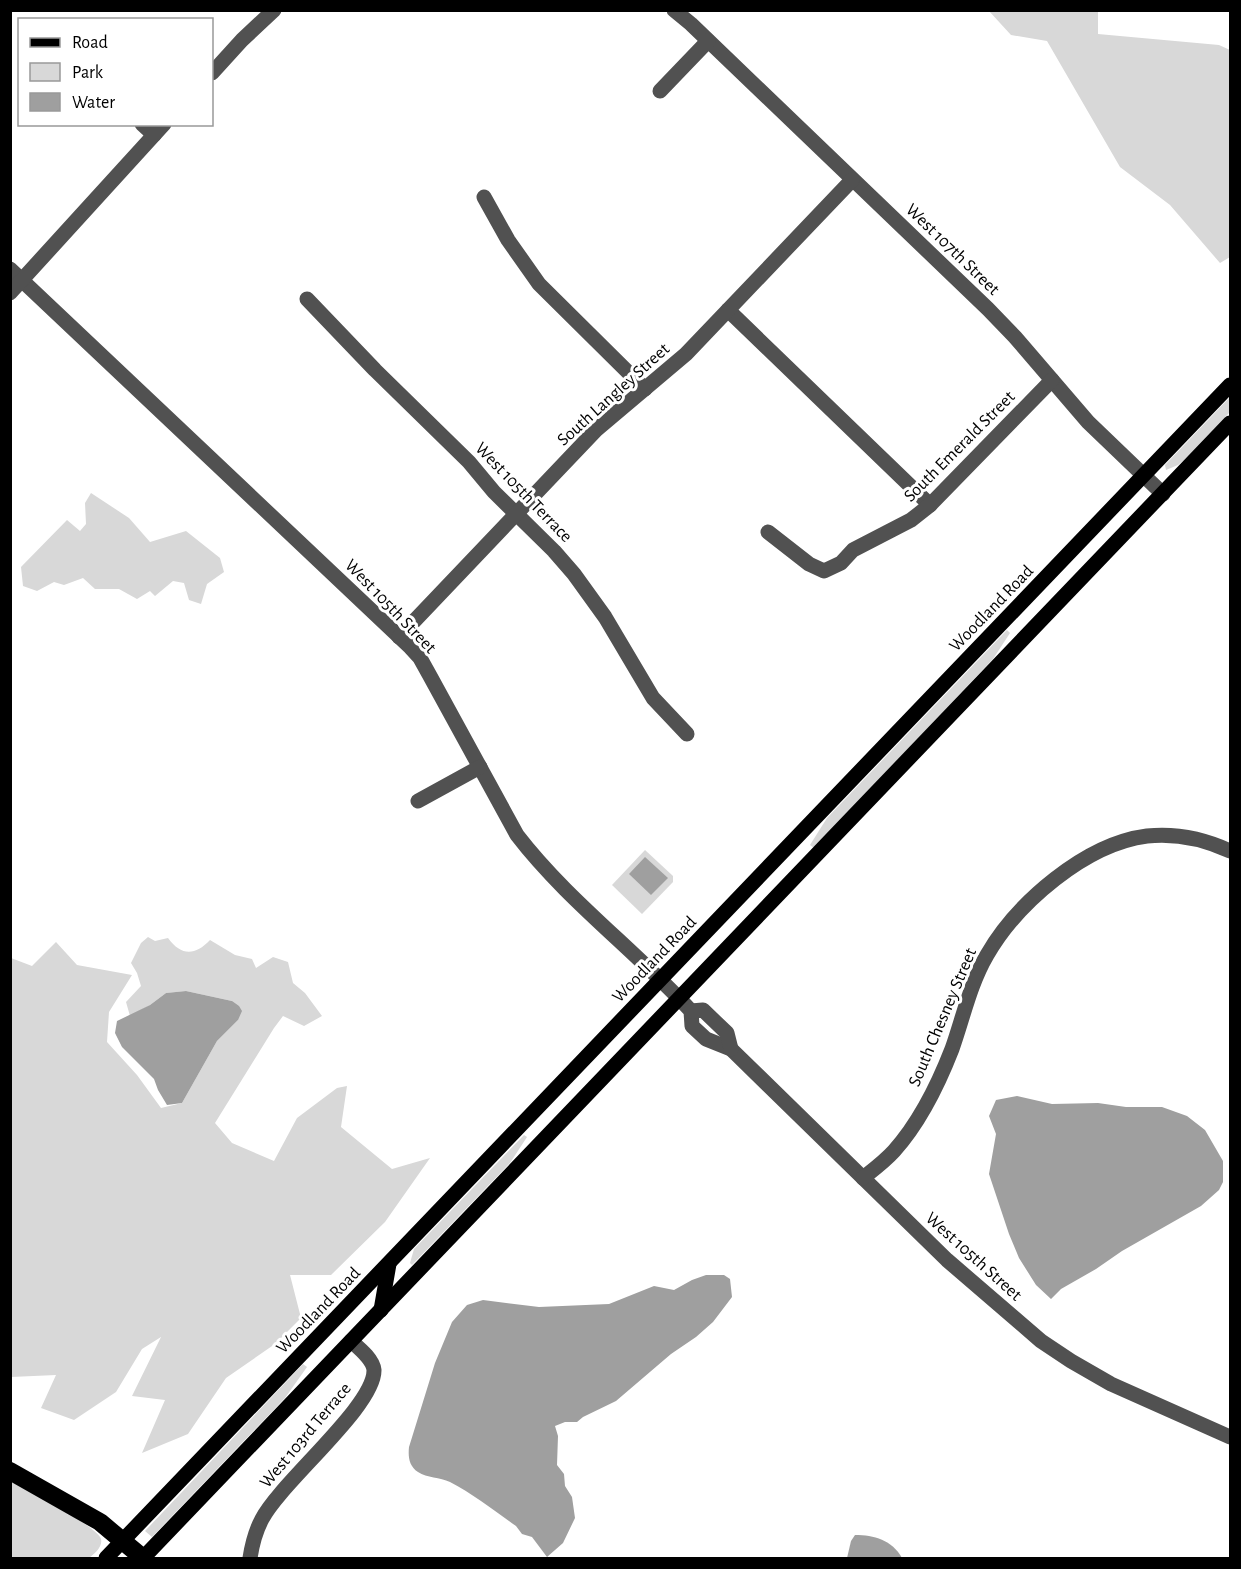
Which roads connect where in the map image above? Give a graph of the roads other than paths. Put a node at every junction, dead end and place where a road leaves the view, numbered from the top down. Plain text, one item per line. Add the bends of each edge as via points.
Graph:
1 (274, 10) edge
2 (674, 10) edge
3 (708, 40) junction
4 (213, 72) edge
5 (660, 91) dead end
6 (159, 130) edge
7 (852, 180) junction
8 (484, 197) dead end
9 (10, 269) edge
10 (22, 280) junction
11 (10, 292) edge
12 (307, 299) dead end
13 (729, 310) junction
14 (1052, 380) junction
15 (1230, 386) edge
16 (645, 389) junction
17 (1230, 423) edge
18 (1144, 476) junction
19 (1163, 494) junction
20 (930, 505) junction
21 (516, 514) junction
22 (768, 532) dead end
23 (399, 637) junction
24 (687, 734) dead end
25 (480, 767) junction
26 (418, 801) dead end
27 (1230, 851) edge
28 (660, 981) junction
29 (680, 998) junction
30 (863, 1178) junction
31 (389, 1264) junction
32 (381, 1310) junction
33 (351, 1341) junction
34 (1230, 1437) edge
35 (10, 1471) edge
36 (123, 1540) junction
37 (106, 1558) edge
38 (143, 1558) edge
39 (250, 1558) edge

1 - 4 street
2 - 3 street, West 107th Street
3 - 5 street
3 - 7 street, West 107th Street
6 - 10 street
7 - 13 street, South Langley Street
7 - 14 street, West 107th Street via 988,309
8 - 16 street via 508,240 540,284
9 - 10 street, West 105th Street
10 - 11 street
10 - 23 street, West 105th Street
12 - 21 street, West 105th Terrace
13 - 16 street, South Langley Street
13 - 20 street
14 - 18 street, West 107th Street via 1088,422
14 - 20 street, South Emerald Street
15 - 18 main road, Woodland Road
16 - 21 street, South Langley Street via 596,430
17 - 19 main road
18 - 19 street, West 107th Street
18 - 28 main road, Woodland Road
19 - 29 main road
20 - 22 street, South Emerald Street via 824,571
21 - 23 street, South Langley Street
21 - 24 street, West 105th Terrace via 574,574 605,616 653,698
23 - 25 street, West 105th Street via 420,658
25 - 26 street
25 - 28 street, West 105th Street via 512,828 533,856
27 - 30 street, South Chesney Street via 1195,838 1138,838 1101,850 1047,885 1000,934 986,957 936,1086 919,1117 893,1152
28 - 29 street, West 105th Street
28 - 31 main road, Woodland Road
29 - 30 street, West 105th Street via 691,1011 692,1026 706,1039 730,1049
29 - 32 main road
30 - 34 street, West 105th Street via 947,1260 1051,1348 1111,1384
31 - 32 main road
31 - 36 main road, Woodland Road
32 - 33 main road
33 - 38 main road
33 - 39 street, West 103rd Terrace via 372,1364 374,1371 368,1390 269,1508 255,1534
35 - 36 highway via 100,1522
36 - 37 main road, Woodland Road
36 - 38 highway

